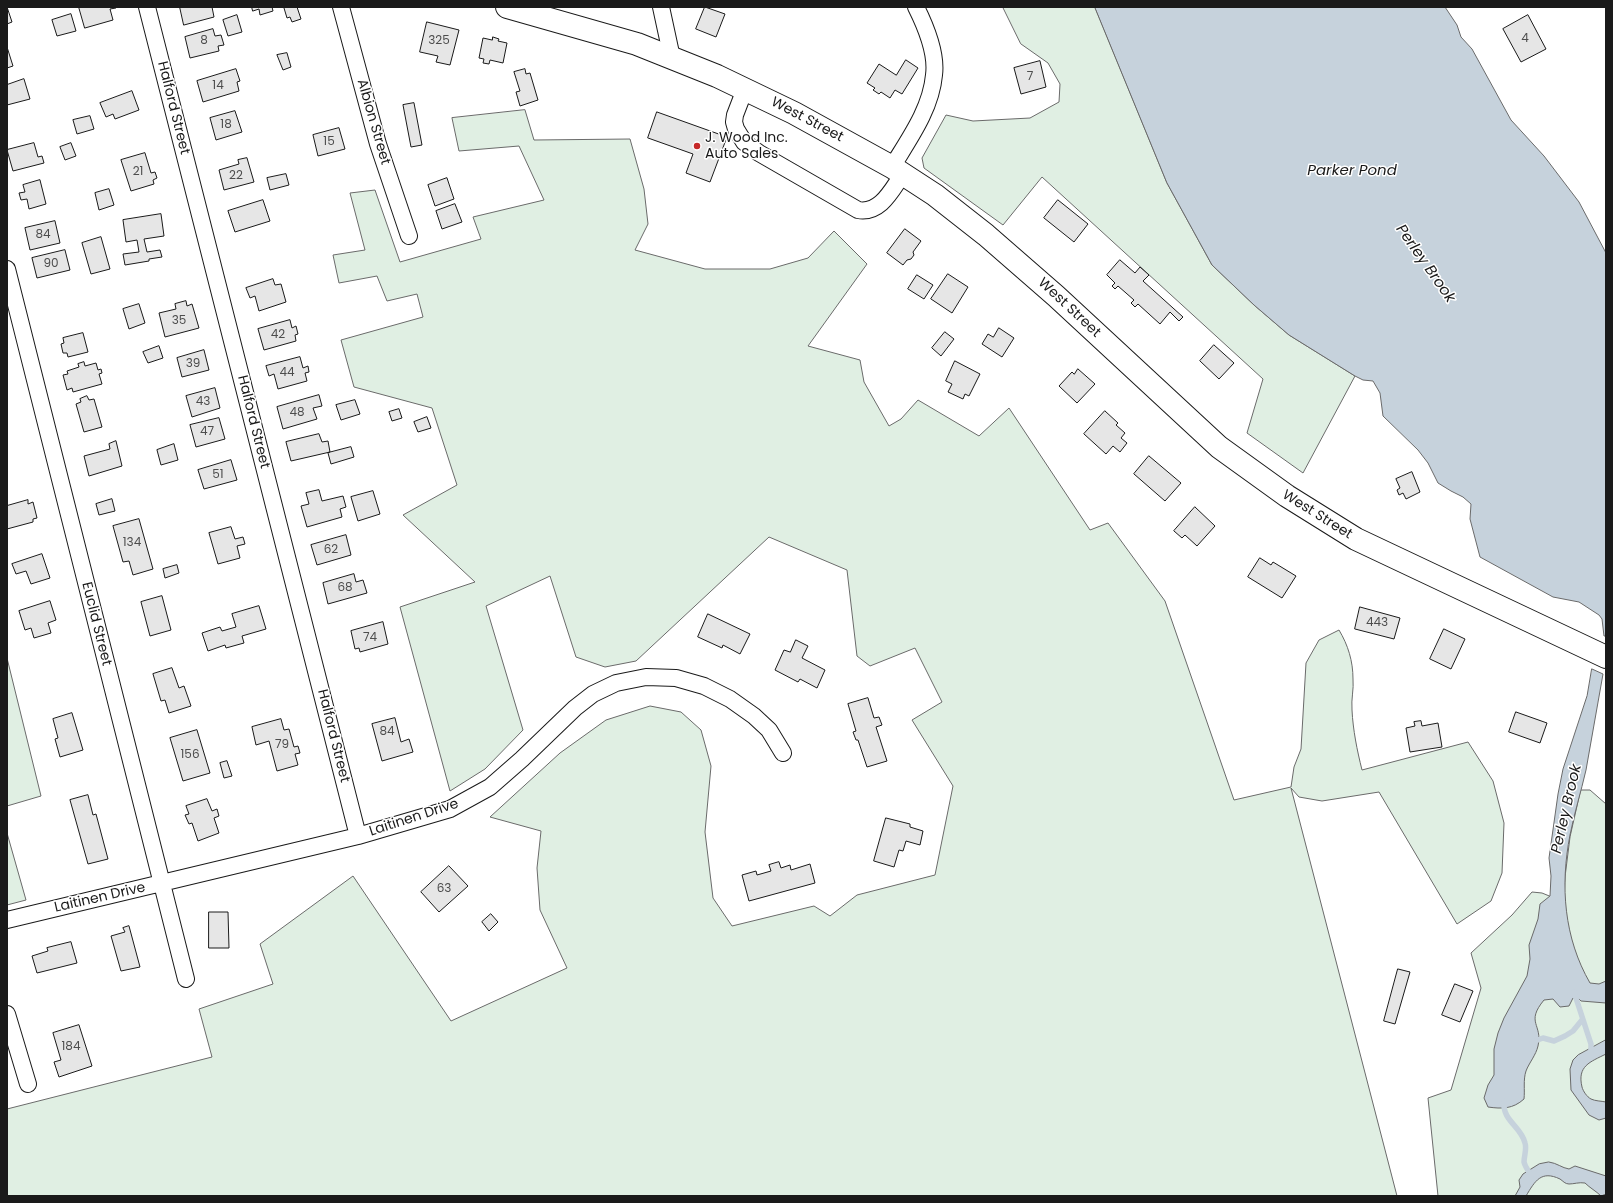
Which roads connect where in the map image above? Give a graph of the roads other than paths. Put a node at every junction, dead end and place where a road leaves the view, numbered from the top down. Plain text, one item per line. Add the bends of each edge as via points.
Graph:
1 (147, 7) edge
2 (341, 7) edge
3 (507, 7) edge
4 (661, 7) edge
5 (916, 7) edge
6 (672, 58) junction
7 (745, 89) junction
8 (897, 170) junction
9 (409, 236) dead end
10 (7, 269) edge
11 (1606, 657) edge
12 (783, 753) dead end
13 (358, 836) junction
14 (162, 884) junction
15 (7, 920) edge
16 (186, 979) dead end
17 (7, 1014) edge
18 (28, 1084) dead end

1 - 13 street, Halford Street
2 - 9 street, Albion Street via 378,144
3 - 6 main road, West Street via 637,44
4 - 6 street
5 - 8 street via 927,34 934,61 934,74 932,88 921,117
6 - 7 main road, West Street
7 - 8 main road, West Street via 821,127
7 - 8 street via 734,122 744,142 858,210 873,209 881,204
8 - 11 main road, West Street via 935,195 991,239 1219,447 1276,488 1356,539
10 - 14 street, Euclid Street
12 - 13 street, Laitinen Drive via 769,730 730,699 704,686 676,678 646,677 616,683 593,694 574,708 522,760 490,787 471,798 450,809
13 - 14 street, Laitinen Drive
14 - 15 street, Laitinen Drive
14 - 16 street, Euclid Street
17 - 18 street

